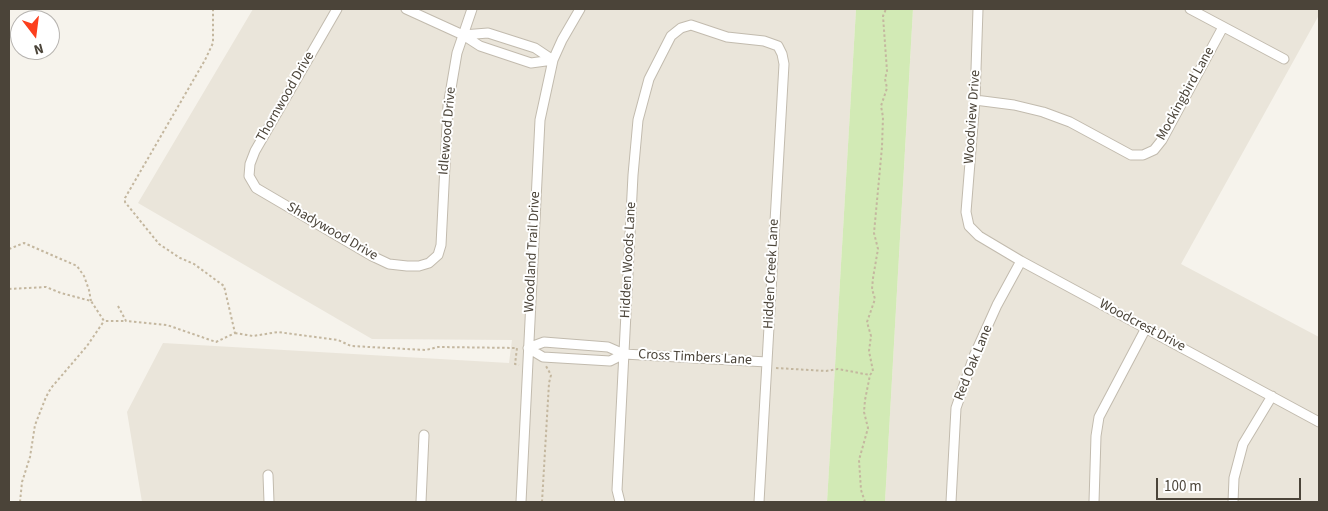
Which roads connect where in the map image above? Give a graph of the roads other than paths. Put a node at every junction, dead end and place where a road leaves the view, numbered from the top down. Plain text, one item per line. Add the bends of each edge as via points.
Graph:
1 (337, 9) edge
2 (406, 9) edge
3 (472, 9) edge
4 (580, 9) edge
5 (978, 9) edge
6 (1190, 9) edge
7 (1223, 27) junction
8 (681, 28) joint
9 (463, 35) junction
10 (1284, 59) dead end
11 (553, 60) junction
12 (975, 100) junction
13 (256, 188) joint
14 (969, 226) joint
15 (438, 255) joint
16 (1021, 261) junction
17 (1146, 328) junction
18 (528, 348) junction
19 (624, 354) junction
20 (767, 366) junction
21 (1272, 396) junction
22 (1319, 422) edge
23 (424, 435) dead end
24 (268, 476) dead end
25 (268, 502) edge
26 (420, 502) edge
27 (521, 502) edge
28 (620, 502) edge
29 (759, 502) edge
30 (951, 502) edge
31 (1094, 502) edge
32 (1233, 502) edge

1 - 13 street, Thornwood Drive via 255,151 250,176
2 - 9 street
3 - 9 street, Idlewood Drive
4 - 11 street, Woodland Trail Drive
5 - 12 street, Woodview Drive
6 - 7 street
7 - 10 street
7 - 12 street, Mockingbird Lane via 1162,140 1154,150 1143,155 1131,155 1070,122 1043,112
8 - 19 street, Hidden Woods Lane via 671,36 649,79 638,120
8 - 20 street, Hidden Creek Lane via 691,25 727,37 764,41 778,46 782,54
9 - 11 street via 480,46 531,62
9 - 11 street via 488,32 534,48
9 - 15 street, Idlewood Drive via 448,106
11 - 18 street, Woodland Trail Drive via 540,120
12 - 14 street, Woodview Drive via 966,212
13 - 15 street, Shadywood Drive via 389,264 420,266
14 - 16 street, Woodcrest Drive via 979,236
16 - 17 street, Woodcrest Drive
16 - 30 street, Red Oak Lane via 974,356 956,408
17 - 21 street, Woodcrest Drive
17 - 31 street via 1100,417 1096,436
18 - 19 street, Cross Timbers Lane via 544,342 608,346
18 - 19 street, Cross Timbers Lane via 544,357 610,361
18 - 27 street, Woodland Trail Drive
19 - 20 street, Cross Timbers Lane
19 - 28 street, Hidden Woods Lane via 617,490
20 - 29 street, Hidden Creek Lane
21 - 22 street, Woodcrest Drive
21 - 32 street via 1243,444 1234,478
23 - 26 street
24 - 25 street

